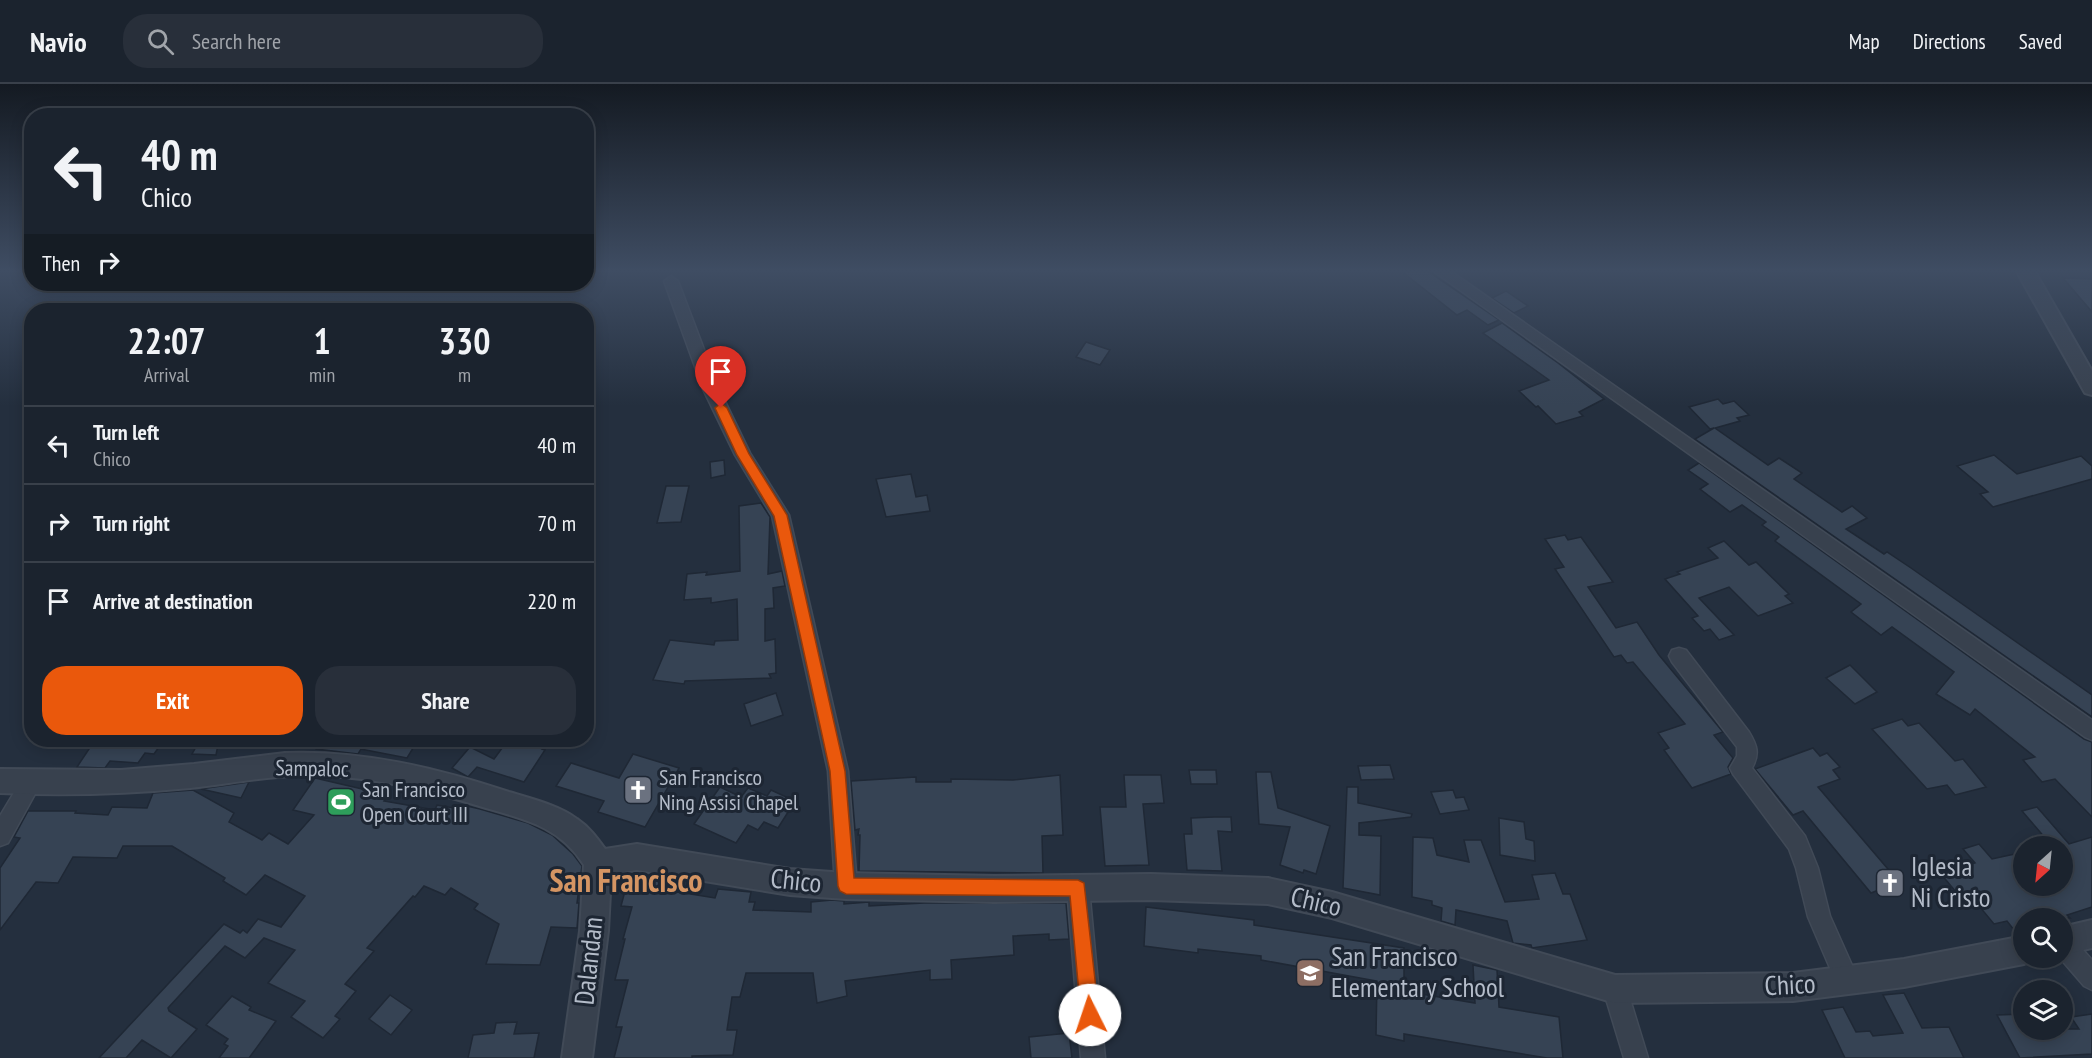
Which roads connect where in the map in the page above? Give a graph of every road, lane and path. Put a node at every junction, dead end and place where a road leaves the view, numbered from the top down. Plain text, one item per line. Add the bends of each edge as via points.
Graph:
1 (684, 315) edge
2 (1503, 315) edge
3 (2051, 315) edge
4 (2092, 388) edge
5 (1679, 656) dead end
6 (2092, 731) edge
7 (0, 781) edge
8 (32, 783) junction
9 (0, 836) edge
10 (598, 863) junction
11 (846, 886) junction
12 (1078, 888) junction
13 (2092, 934) edge
14 (2073, 939) edge
15 (2013, 952) edge
16 (2073, 955) edge
17 (2092, 978) edge
18 (1847, 981) junction
19 (1615, 989) junction
20 (577, 1058) edge
21 (1093, 1058) edge
22 (1636, 1058) edge

1 - 11 street via 711,388 743,455 780,515 837,771
2 - 6 street
3 - 4 street
5 - 18 street via 1747,746 1747,758 1740,768 1797,843 1819,917
7 - 8 street, Sampaloc
8 - 9 street
8 - 10 street, Sampaloc via 98,784 276,766 344,766 425,780 555,819 573,831
10 - 11 street, Chico via 637,857 790,882
10 - 20 street, Dalandan via 594,931
11 - 12 street, Chico
12 - 19 street, Chico via 1151,886 1268,891 1344,908
12 - 21 street
13 - 14 street
15 - 18 street, Chico
16 - 17 street
18 - 19 street, Chico via 1793,987
19 - 22 street

